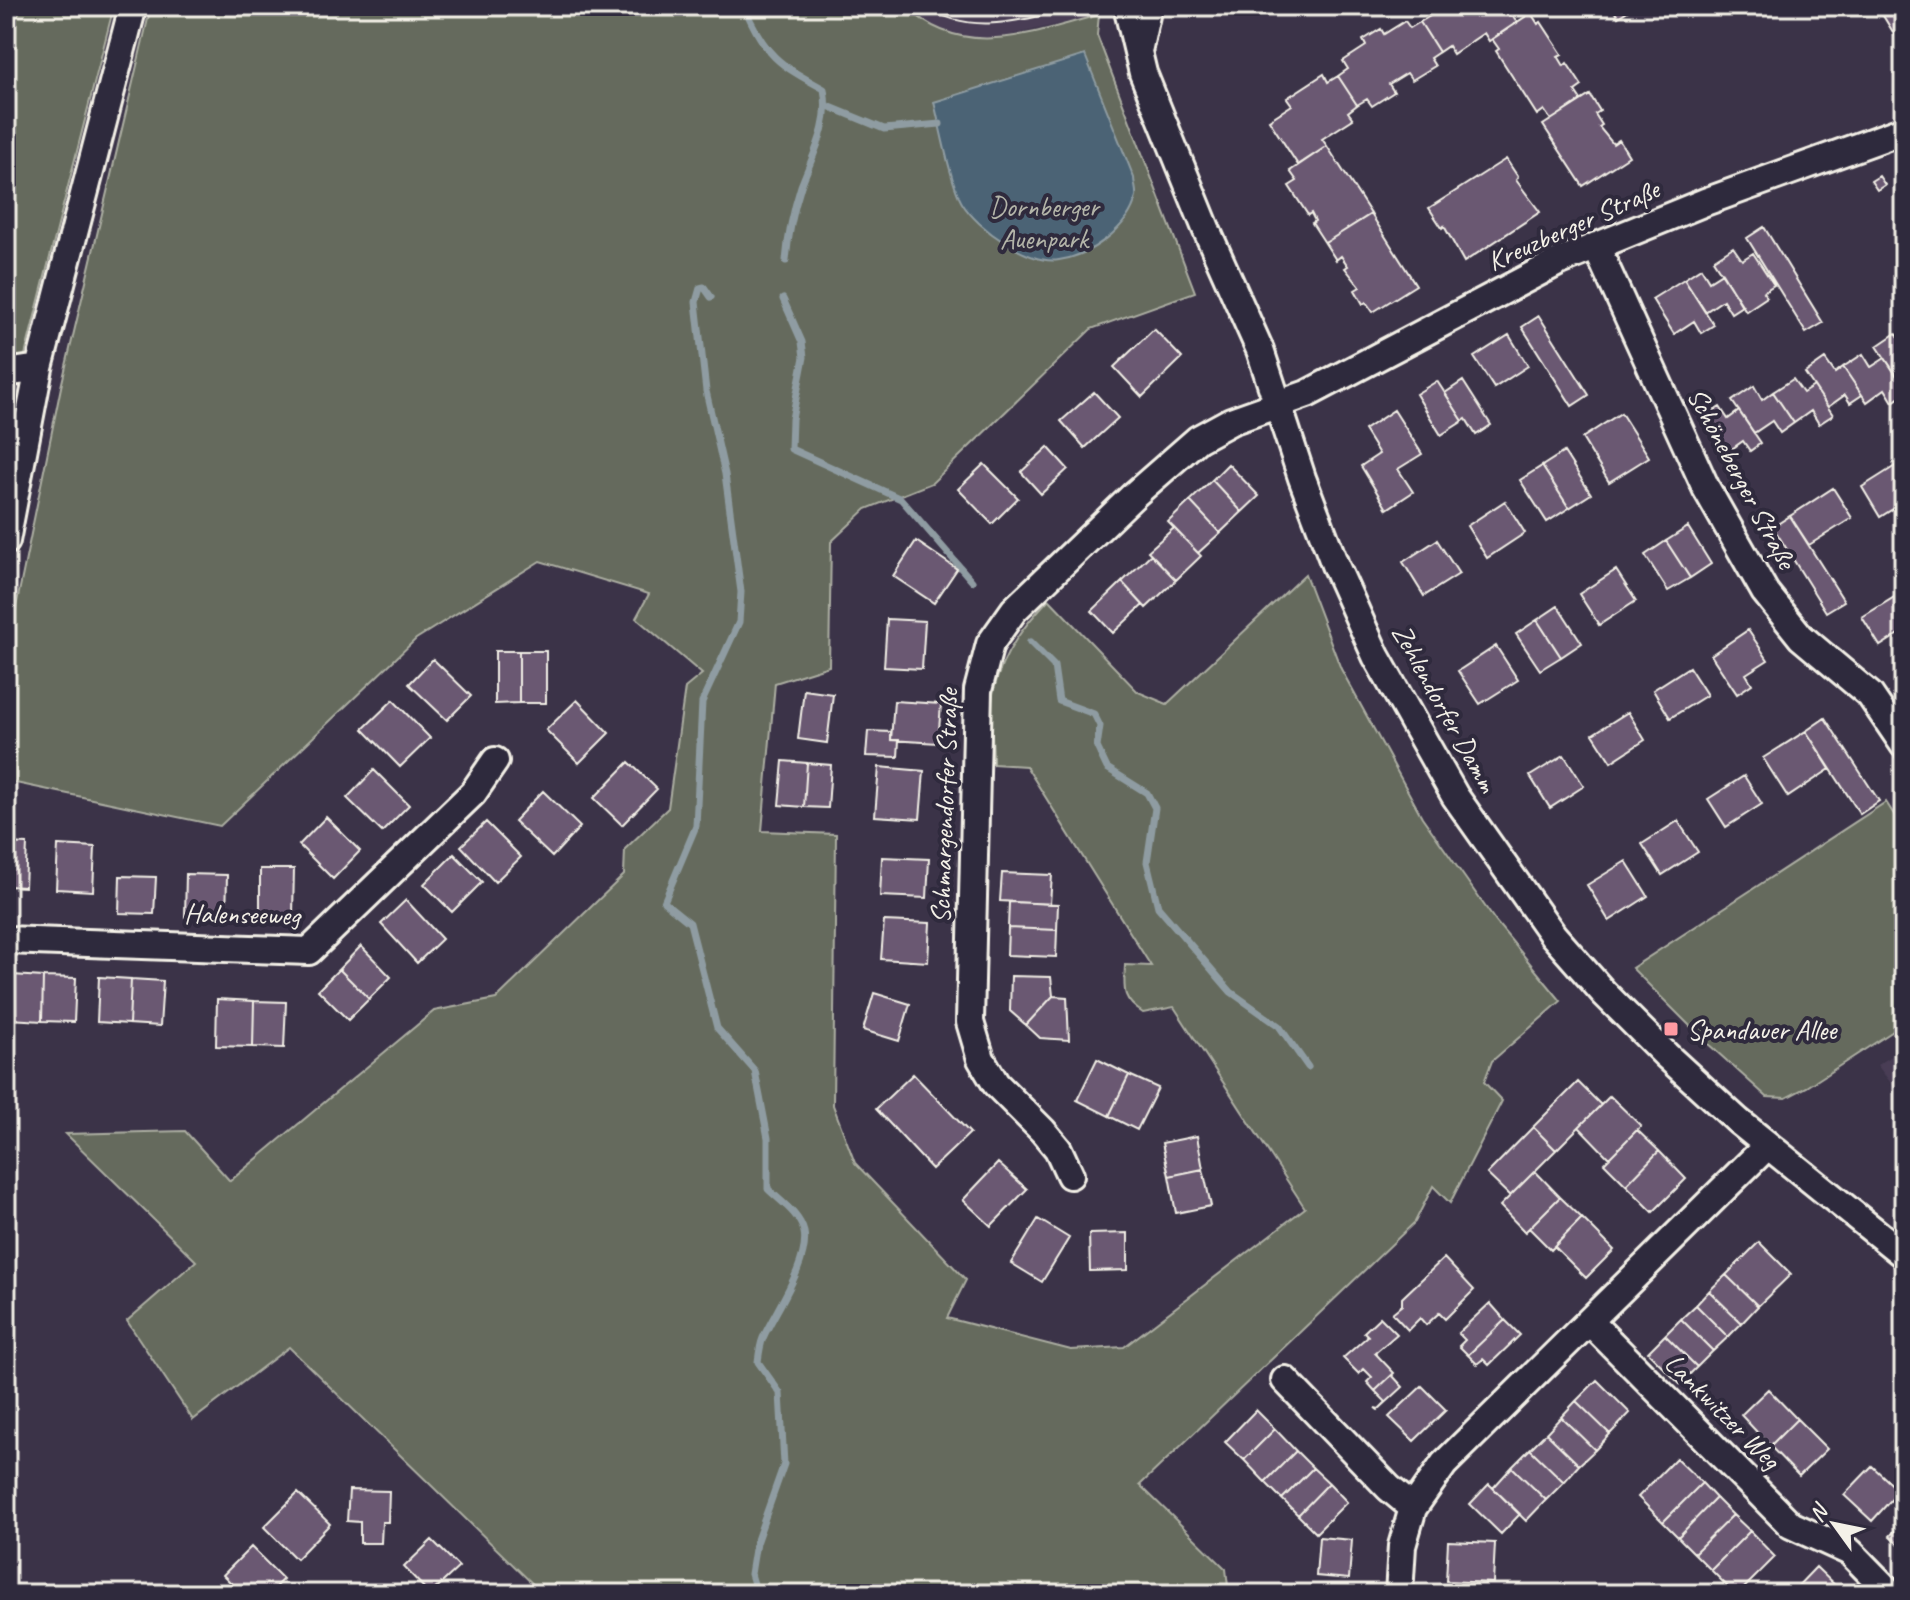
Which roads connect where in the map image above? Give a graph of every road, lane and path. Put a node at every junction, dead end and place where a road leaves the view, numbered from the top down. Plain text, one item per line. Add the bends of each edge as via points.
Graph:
1 (133, 6) edge
2 (1127, 6) edge
3 (1148, 6) edge
4 (1137, 54) junction
5 (1904, 130) edge
6 (1596, 246) junction
7 (39, 368) junction
8 (6, 373) edge
9 (1279, 405) junction
10 (6, 541) edge
11 (1904, 745) edge
12 (495, 761) dead end
13 (6, 940) edge
14 (1767, 1146) junction
15 (1070, 1175) dead end
16 (1904, 1255) edge
17 (1590, 1322) junction
18 (1285, 1380) dead end
19 (1413, 1508) junction
20 (1399, 1594) edge
21 (1891, 1594) edge

1 - 7 street
2 - 4 street, Zehlendorfer Damm
3 - 4 street
4 - 9 street, Zehlendorfer Damm
5 - 6 street, Kreuzberger Straße
6 - 9 street, Kreuzberger Straße via 1531,274
6 - 11 street, Schöneberger Straße via 1706,488 1765,592 1801,637 1870,695
7 - 8 street
7 - 10 street
9 - 14 street, Zehlendorfer Damm via 1315,515 1376,656 1455,796 1553,935 1594,981 1676,1065
9 - 15 street, Schmargendorfer Straße via 1198,439 1014,610 990,644 978,690 970,1022 981,1059 996,1084 1058,1149
12 - 13 street, Halenseeweg via 473,793 309,951
14 - 16 street, Zehlendorfer Damm
14 - 17 street
17 - 19 street via 1444,1464
17 - 21 street, Lankwitzer Weg via 1791,1525 1850,1552
18 - 19 street
19 - 20 street via 1402,1546

